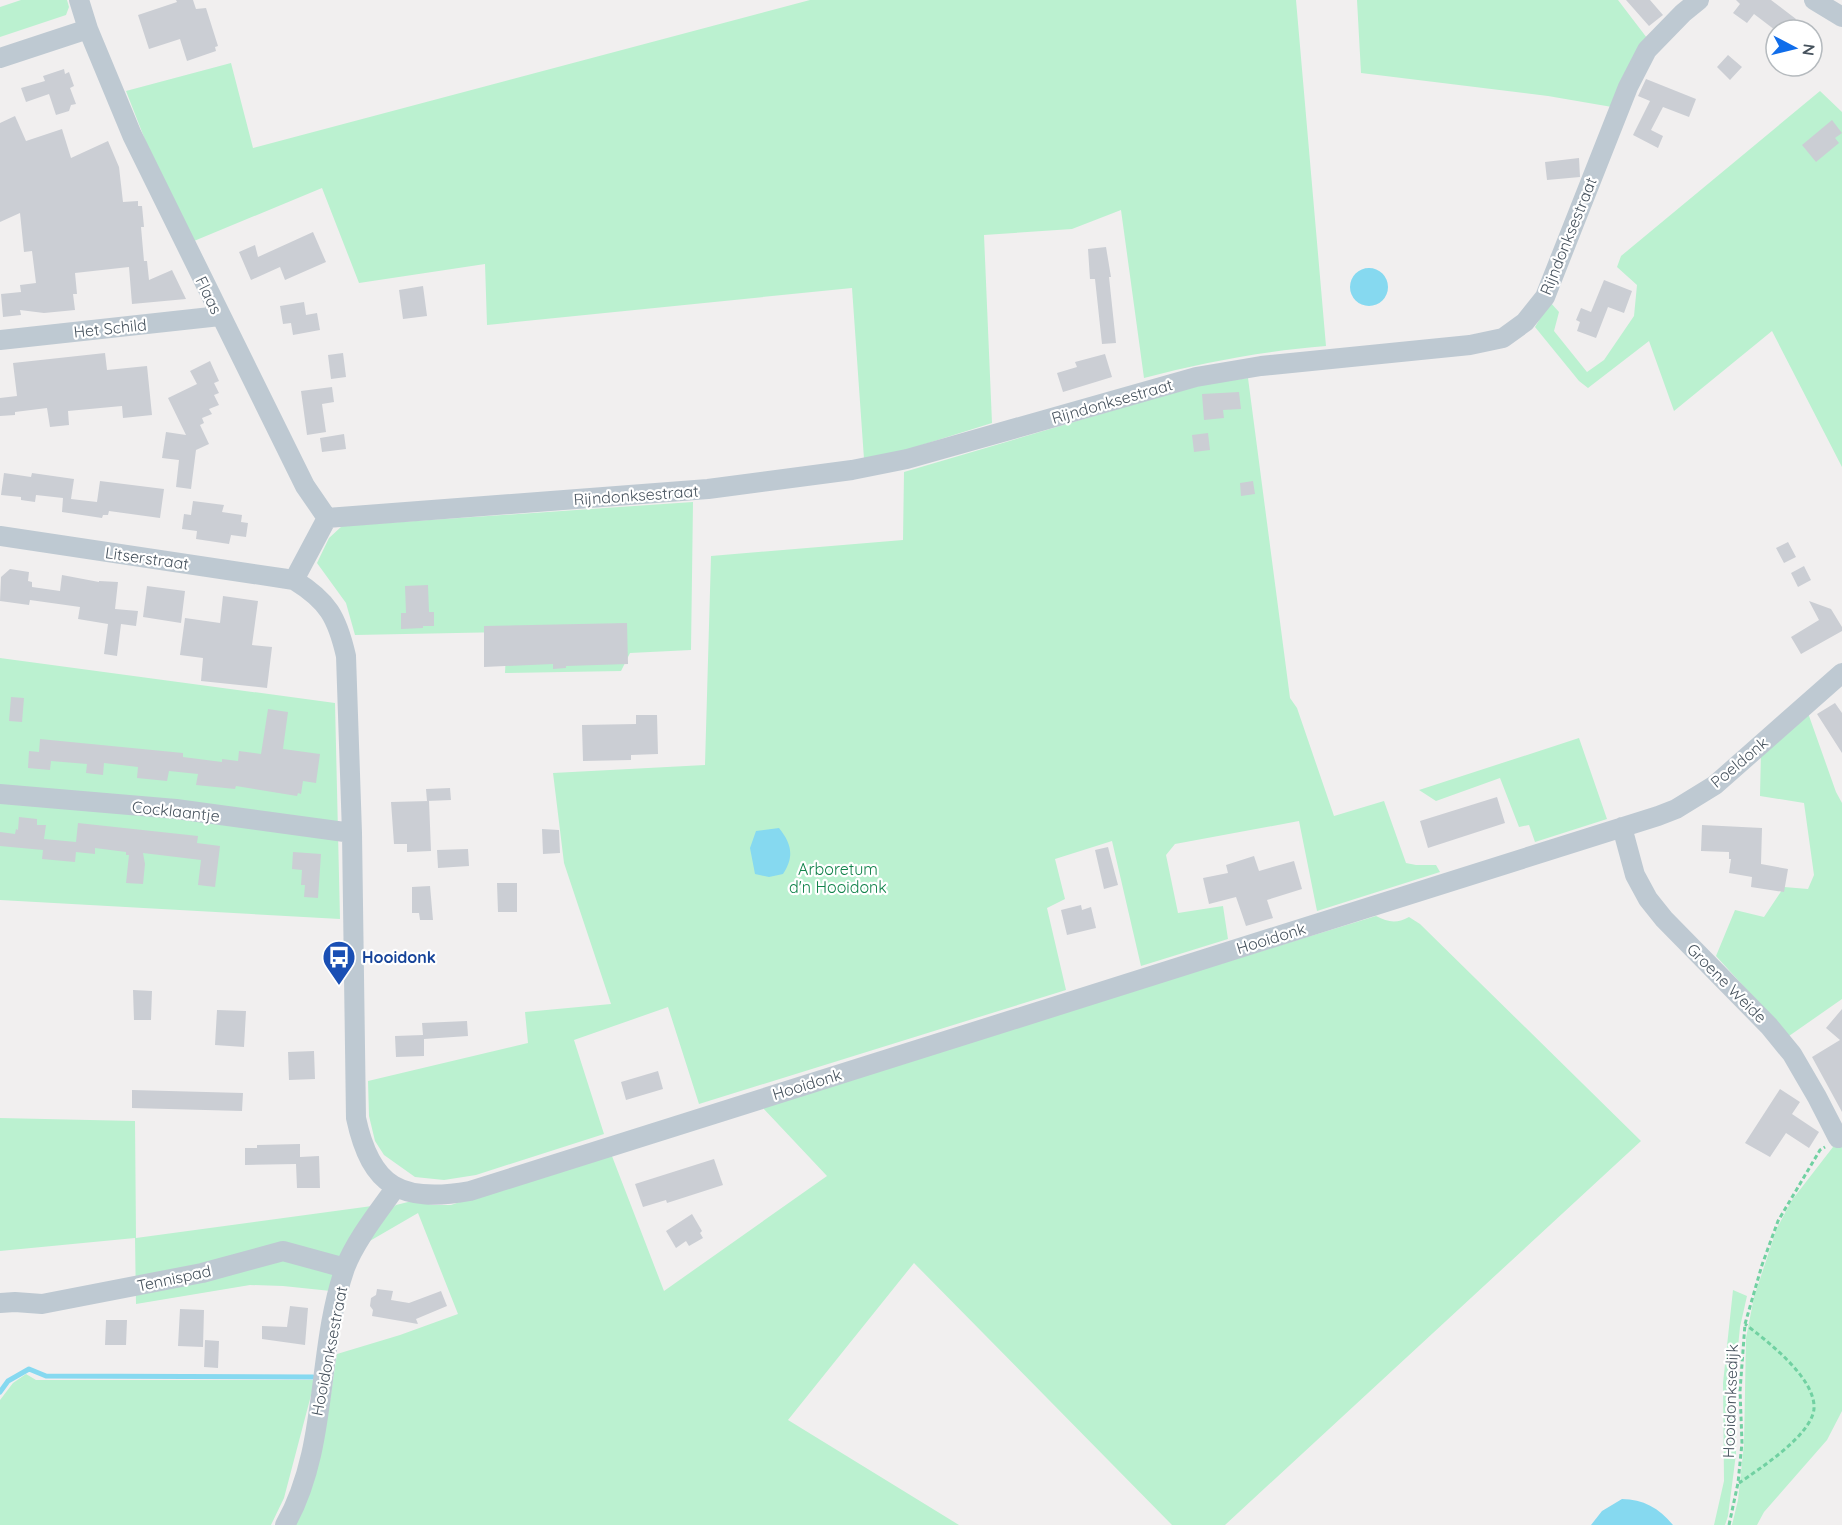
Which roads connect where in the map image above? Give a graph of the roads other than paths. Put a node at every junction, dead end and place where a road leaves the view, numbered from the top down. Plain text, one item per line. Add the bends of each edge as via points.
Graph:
1 (78, 0) edge
2 (1699, 0) edge
3 (1814, 0) edge
4 (1842, 17) edge
5 (88, 29) junction
6 (0, 58) edge
7 (220, 316) junction
8 (0, 340) edge
9 (327, 518) junction
10 (0, 536) edge
11 (294, 580) junction
12 (1842, 673) edge
13 (0, 794) edge
14 (1622, 827) junction
15 (352, 834) junction
16 (1838, 1138) dead end
17 (396, 1187) junction
18 (345, 1268) junction
19 (0, 1303) edge
20 (285, 1525) edge

1 - 5 street, Flaas
2 - 9 street, Rijndonksestraat via 1647,50 1628,87 1545,297 1525,322 1503,338 1196,377 907,459 852,470 708,489
3 - 4 street
5 - 6 street
5 - 7 street, Flaas via 132,135
7 - 8 street, Het Schild
7 - 9 street, Flaas via 305,486
9 - 11 street
10 - 11 street, Litserstraat
11 - 15 street, Hooidonk via 314,592 328,608 340,631 346,656
12 - 14 street, Poeldonk via 1715,785 1676,809
13 - 15 street, Cocklaantje via 176,809
14 - 16 street, Groene Weide via 1635,874 1648,899 1792,1054
14 - 17 street, Hooidonk via 470,1191 426,1196
15 - 17 street, Hooidonk via 356,1118 372,1164
17 - 18 street, Hooidonksestraat
18 - 19 street, Tennispad via 283,1251 202,1273 42,1304
18 - 20 street, Hooidonksestraat via 333,1317 310,1461

